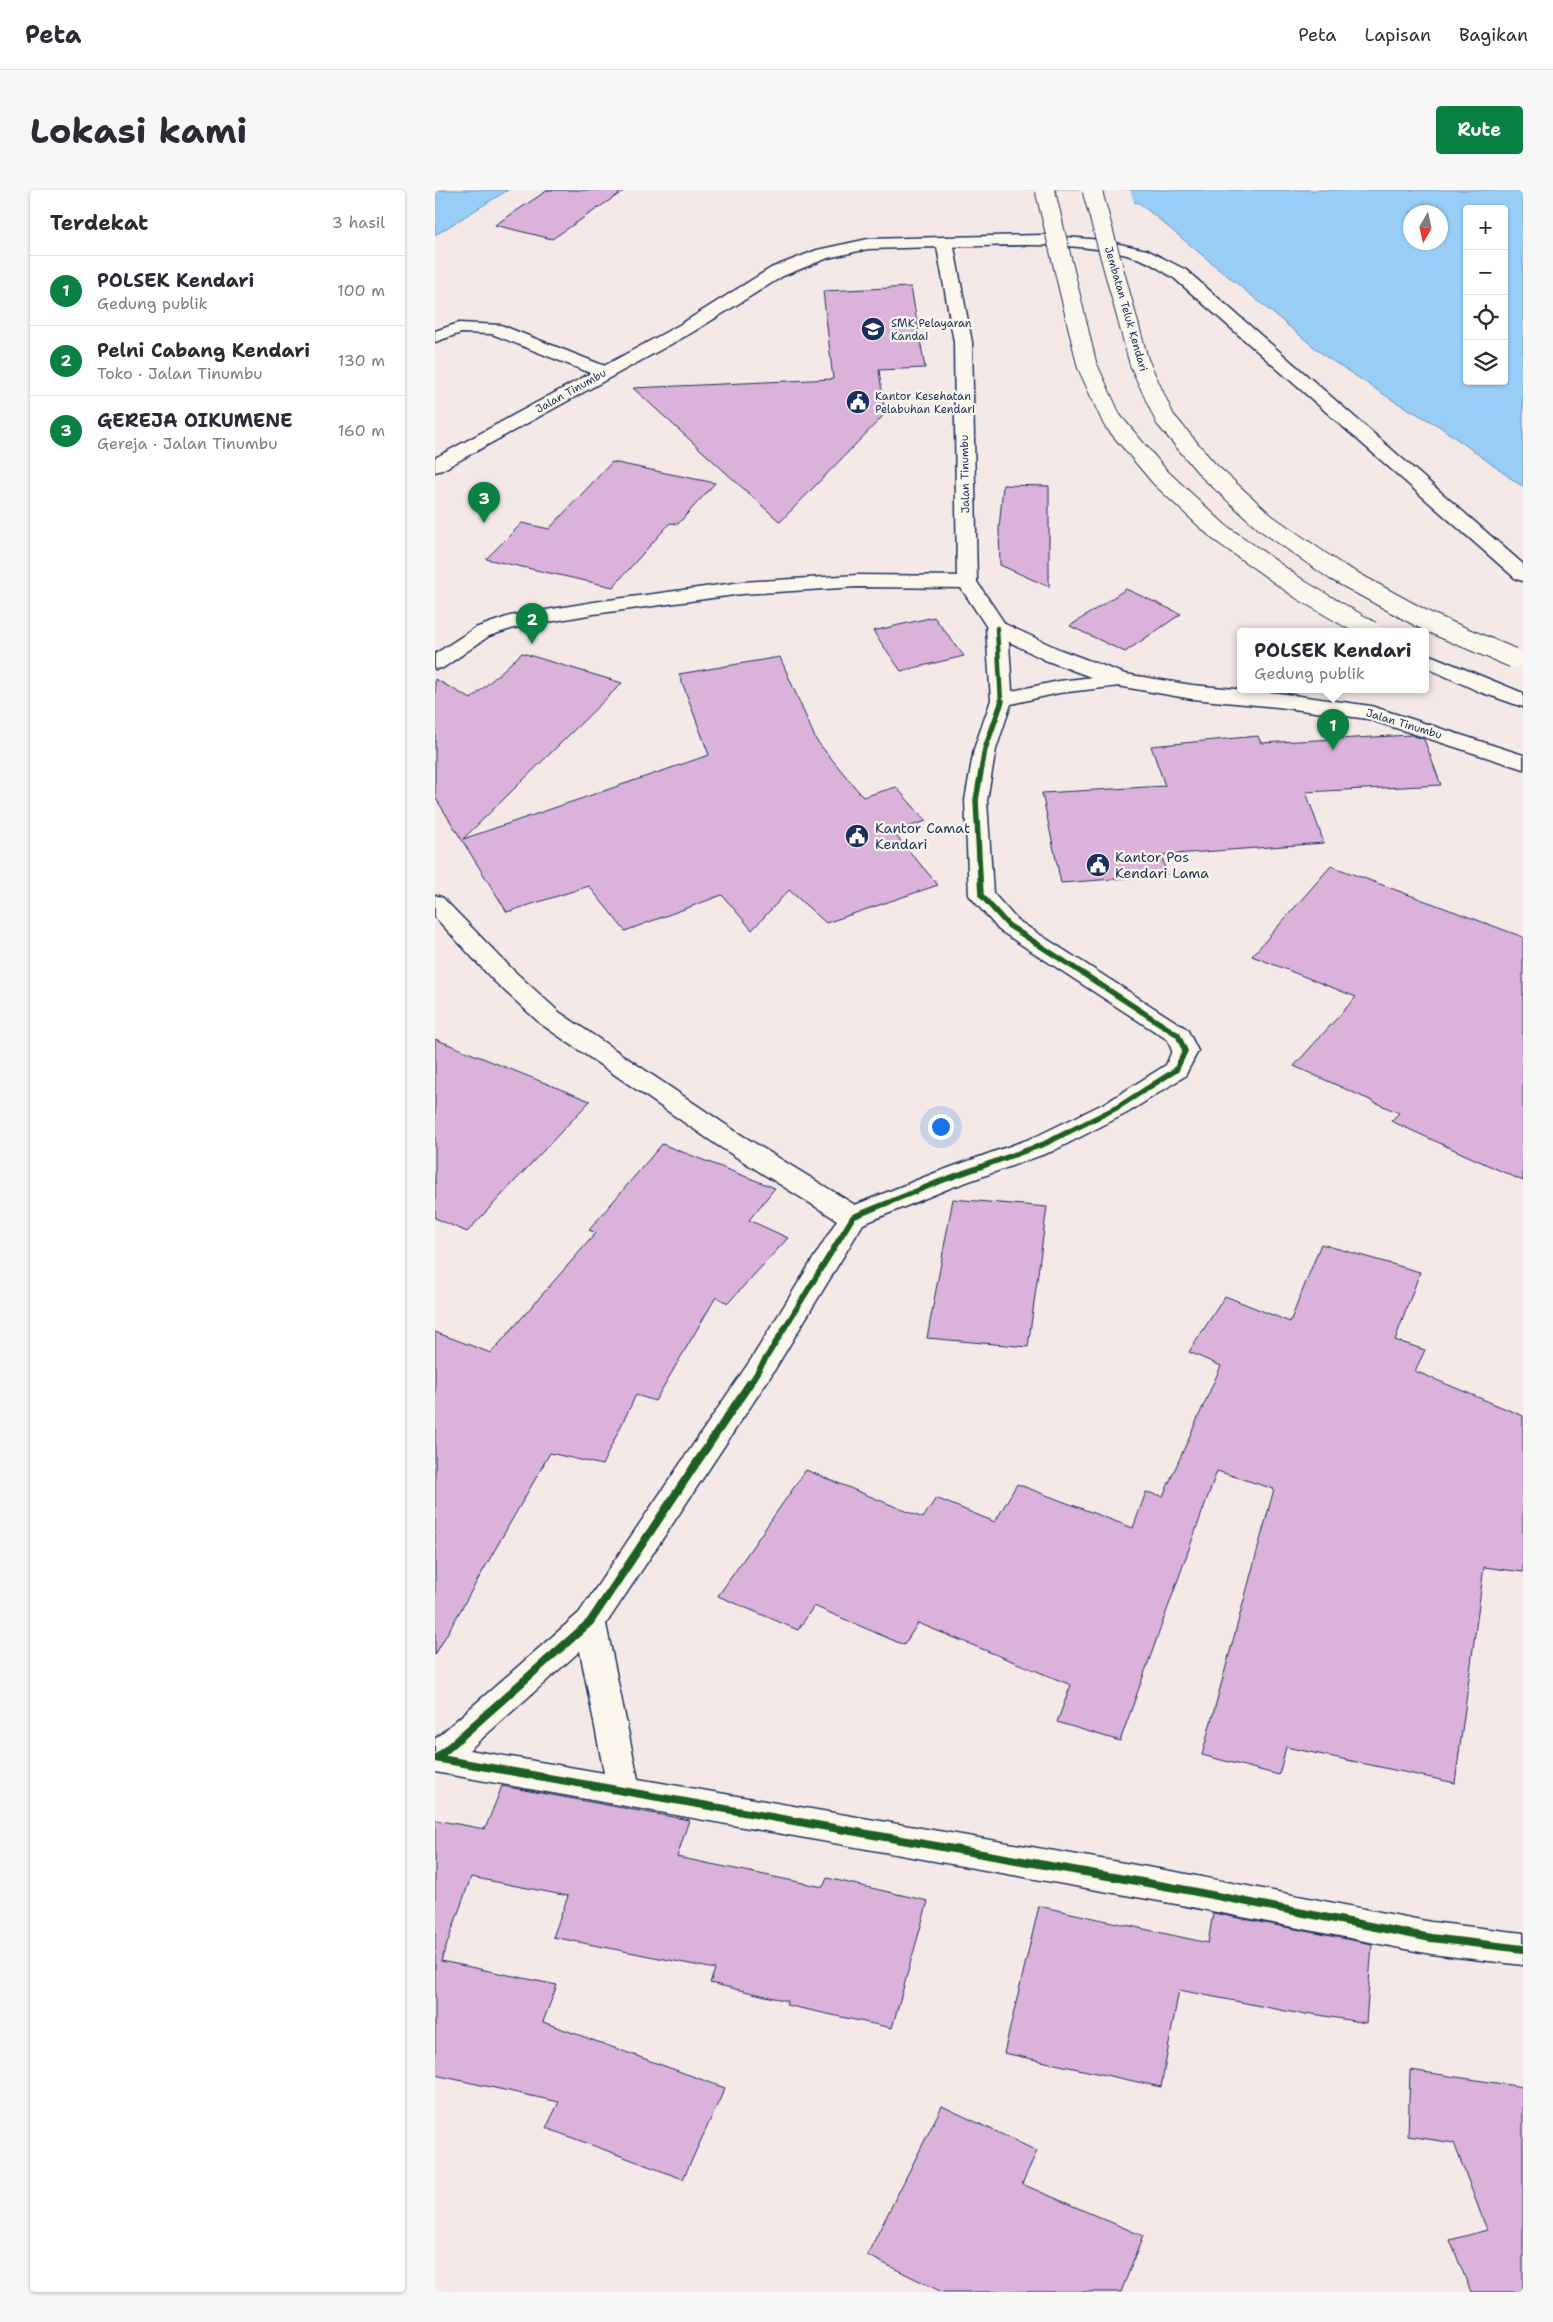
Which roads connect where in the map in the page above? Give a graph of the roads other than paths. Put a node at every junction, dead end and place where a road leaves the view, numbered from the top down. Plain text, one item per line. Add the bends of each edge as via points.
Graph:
1 (1045, 190) edge
2 (1092, 190) edge
3 (945, 242) junction
4 (435, 337) edge
5 (604, 372) junction
6 (435, 466) edge
7 (1523, 575) edge
8 (967, 582) junction
9 (997, 628) junction
10 (1366, 628) edge
11 (1518, 660) edge
12 (1429, 661) edge
13 (435, 663) edge
14 (1120, 680) junction
15 (1002, 700) junction
16 (1523, 700) edge
17 (1523, 762) edge
18 (435, 902) edge
19 (853, 1217) junction
20 (590, 1622) junction
21 (436, 1758) edge
22 (624, 1791) junction
23 (1522, 1952) edge

1 - 10 main road, bridge via 1087,365 1112,420 1160,477 1219,532 1301,590
2 - 11 main road, Jembatan Teluk Kendari, bridge via 1139,362 1165,419 1208,470 1266,523 1335,571 1428,622
3 - 5 main road, Jalan Tinumbu via 868,244 823,254 777,272 687,328
3 - 7 main road via 1042,240 1101,245 1147,255 1180,274
3 - 8 main road, Jalan Tinumbu via 963,342
4 - 5 main road via 459,328 495,328
5 - 6 main road, Jalan Tinumbu
8 - 9 main road
8 - 13 main road via 857,581 742,588 594,608 510,622 482,632
9 - 14 main road, Jalan Tinumbu via 1053,656
9 - 15 main road
12 - 16 main road
14 - 15 main road via 1059,687
14 - 17 main road, Jalan Tinumbu via 1192,692 1371,713
15 - 19 main road via 985,749 976,800 981,895 1008,925 1178,1035 1185,1050 1176,1070 1118,1107 1044,1144
18 - 19 main road via 503,975 550,1018 726,1138
19 - 20 main road via 762,1366
20 - 21 main road
20 - 22 main road
21 - 22 main road
22 - 23 main road

